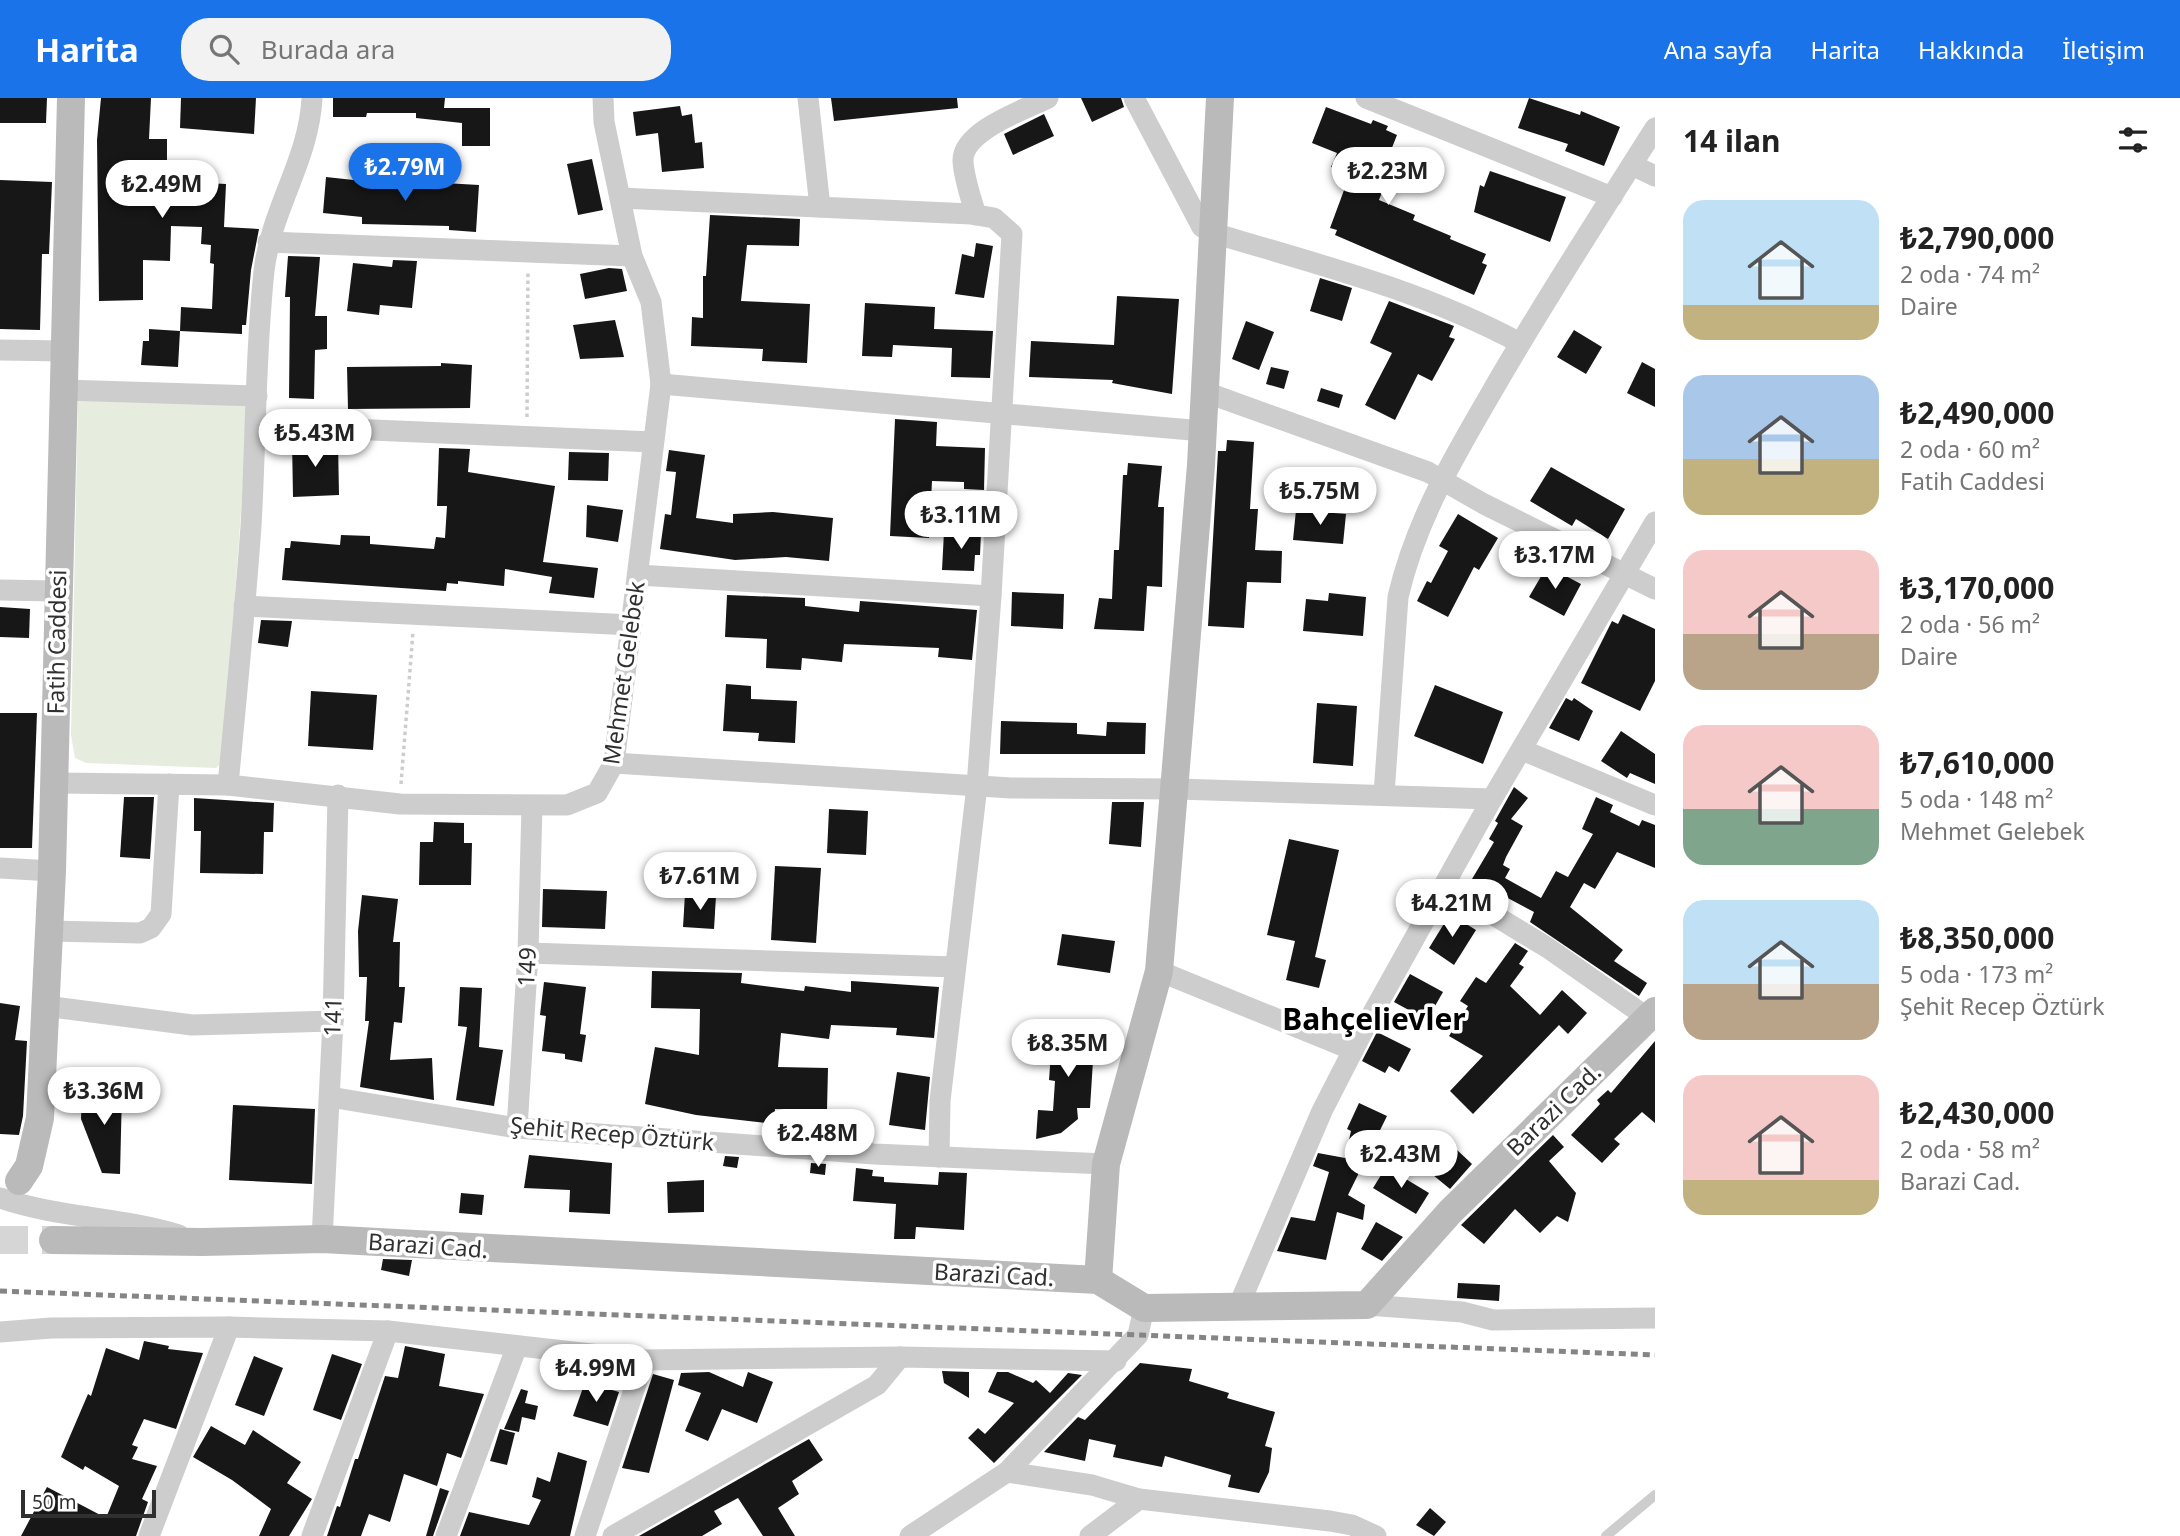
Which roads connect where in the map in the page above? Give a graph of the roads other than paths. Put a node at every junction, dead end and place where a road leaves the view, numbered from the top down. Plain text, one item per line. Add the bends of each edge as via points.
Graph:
1 (71, 98) edge
2 (312, 98) edge
3 (603, 98) edge
4 (808, 98) edge
5 (1048, 98) edge
6 (1134, 98) edge
7 (1220, 98) edge
8 (1366, 98) edge
9 (1655, 128) edge
10 (1632, 165) junction
11 (1655, 176) edge
12 (1612, 197) junction
13 (620, 198) junction
14 (820, 207) junction
15 (976, 215) junction
16 (1213, 233) junction
17 (268, 242) junction
18 (632, 256) junction
19 (1520, 343) junction
20 (0, 350) edge
21 (65, 351) junction
22 (661, 384) junction
23 (64, 390) junction
24 (1205, 392) junction
25 (257, 396) junction
26 (1001, 411) junction
27 (256, 425) junction
28 (1203, 431) junction
29 (653, 442) junction
30 (1441, 480) junction
31 (1655, 522) edge
32 (1624, 573) junction
33 (638, 575) junction
34 (1655, 589) edge
35 (0, 590) edge
36 (57, 591) junction
37 (991, 596) junction
38 (244, 606) junction
39 (632, 625) junction
40 (1522, 750) junction
41 (614, 763) junction
42 (56, 783) junction
43 (169, 784) junction
44 (228, 785) junction
45 (977, 786) junction
46 (1177, 789) junction
47 (1384, 794) junction
48 (338, 795) junction
49 (1492, 799) junction
50 (1655, 805) edge
51 (533, 806) junction
52 (0, 868) edge
53 (52, 871) junction
54 (1446, 886) junction
55 (49, 931) junction
56 (528, 953) junction
57 (956, 967) junction
58 (1160, 971) junction
59 (45, 1006) junction
60 (1652, 1014) edge
61 (333, 1021) junction
62 (1353, 1050) junction
63 (330, 1097) junction
64 (517, 1128) junction
65 (939, 1157) junction
66 (1106, 1164) junction
67 (9, 1190) edge
68 (322, 1239) junction
69 (203, 1242) junction
70 (51, 1247) tunnel mouth
71 (1098, 1280) junction
72 (1239, 1305) junction
73 (1367, 1305) junction
74 (1144, 1308) junction
75 (1655, 1318) edge
76 (229, 1327) junction
77 (388, 1331) junction
78 (0, 1332) edge
79 (517, 1346) junction
80 (900, 1357) junction
81 (644, 1360) junction
82 (1116, 1361) junction
83 (1007, 1472) junction
84 (1655, 1495) edge
85 (1139, 1499) junction
86 (149, 1536) edge
87 (312, 1536) edge
88 (446, 1536) edge
89 (585, 1536) edge
90 (613, 1536) edge
91 (909, 1536) edge
92 (1090, 1536) edge
93 (1376, 1536) edge
94 (1606, 1536) edge

1 - 21 street, Fatih Caddesi
2 - 17 street via 311,125 301,158
3 - 13 street, Mehmet Gelebek
4 - 14 street
5 - 15 street via 978,133 964,151
6 - 16 street via 1195,217
7 - 16 street
8 - 12 street
9 - 10 street
10 - 11 street
10 - 12 street
12 - 19 street
13 - 14 street
13 - 18 street, Mehmet Gelebek
14 - 15 street
15 - 26 street via 994,218 1012,234
16 - 19 street via 1398,288 1464,313
16 - 24 street
17 - 18 street
17 - 25 street
18 - 22 street, Mehmet Gelebek via 651,302
19 - 30 street
20 - 21 street
21 - 23 street, Fatih Caddesi
22 - 26 street
22 - 29 street, Mehmet Gelebek
23 - 25 street
23 - 36 street, Fatih Caddesi
24 - 28 street
24 - 30 street
25 - 27 street
26 - 28 street
26 - 37 street
27 - 29 street
27 - 38 street
28 - 46 street
29 - 33 street, Mehmet Gelebek
30 - 32 street
30 - 47 street via 1404,570 1398,597
31 - 32 street
32 - 34 street
32 - 40 street
33 - 37 street
33 - 39 street, Mehmet Gelebek
35 - 36 street
36 - 42 street, Fatih Caddesi
37 - 45 street
38 - 39 street
38 - 44 street
39 - 41 street, Mehmet Gelebek
40 - 49 street
40 - 50 street
41 - 45 street
41 - 51 street, Mehmet Gelebek via 597,793 567,804
42 - 43 street, Mehmet Gelebek
42 - 53 street, Fatih Caddesi
43 - 44 street, Mehmet Gelebek
43 - 55 street via 161,914 151,928 140,933
44 - 48 street, Mehmet Gelebek
45 - 46 street
45 - 57 street
46 - 47 street
46 - 58 street
47 - 49 street
48 - 51 street, Mehmet Gelebek via 400,804
48 - 61 street, 141
49 - 54 street
51 - 56 street, 149
52 - 53 street
53 - 55 street, Fatih Caddesi
54 - 60 street
54 - 62 street
55 - 59 street, Fatih Caddesi
56 - 57 street
56 - 64 street, 149
57 - 65 street via 940,1101
58 - 62 street
58 - 66 street
59 - 61 street via 192,1025
59 - 67 street, Fatih Caddesi via 40,1118 29,1166
60 - 73 street, Barazi Cad. via 1450,1212
61 - 63 street, 141
62 - 72 street
63 - 64 street, Şehit Recep Öztürk
63 - 68 street, 141
64 - 65 street, Şehit Recep Öztürk
65 - 66 street, Şehit Recep Öztürk
66 - 71 street
67 - 69 street via 34,1208 156,1228
68 - 69 street, Barazi Cad.
68 - 71 street, Barazi Cad.
69 - 70 street, Barazi Cad. via 158,1256
71 - 74 street, Barazi Cad.
72 - 73 street
72 - 74 street
73 - 75 street via 1462,1311 1493,1320
74 - 82 street via 1139,1335
76 - 77 street
76 - 78 street
76 - 86 street
77 - 79 street
77 - 87 street
79 - 81 street
79 - 88 street
80 - 81 street
80 - 82 street
80 - 90 street via 877,1385
81 - 89 street
82 - 83 street
83 - 85 street via 1092,1485
83 - 91 street
84 - 94 lane
85 - 92 street
85 - 93 street via 1330,1521

